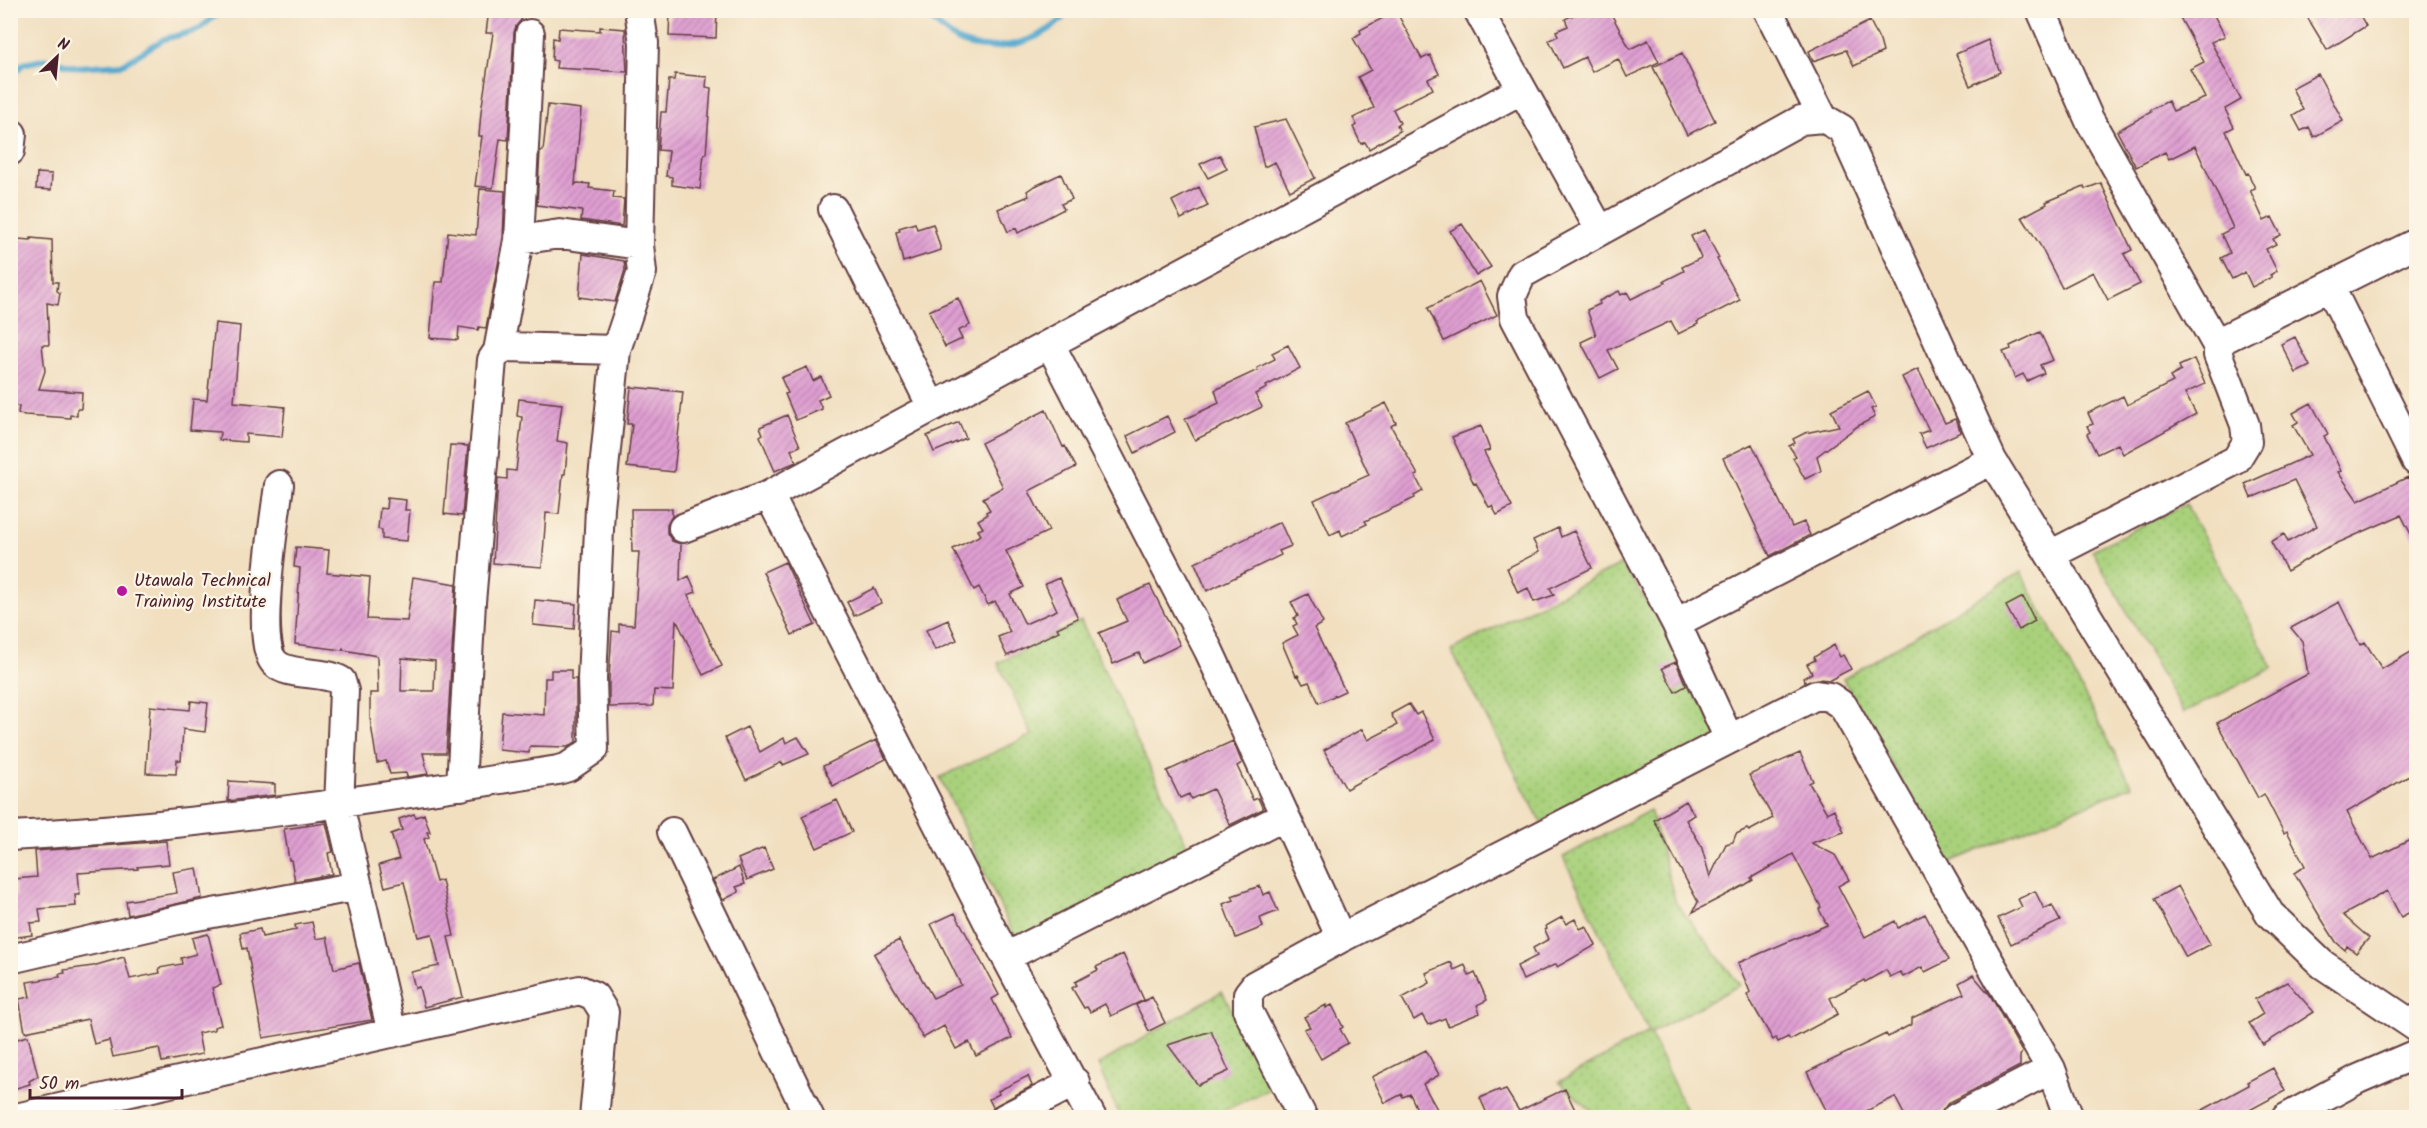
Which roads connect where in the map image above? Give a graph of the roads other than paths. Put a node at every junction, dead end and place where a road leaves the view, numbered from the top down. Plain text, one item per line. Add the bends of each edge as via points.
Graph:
1 (639, 10) edge
2 (1478, 10) edge
3 (1768, 10) edge
4 (2041, 10) edge
5 (530, 33) dead end
6 (1521, 90) junction
7 (1823, 118) junction
8 (833, 208) dead end
9 (1600, 230) junction
10 (519, 240) junction
11 (2416, 243) edge
12 (639, 245) junction
13 (2330, 287) junction
14 (1050, 344) junction
15 (2218, 347) junction
16 (616, 350) junction
17 (498, 351) junction
18 (932, 407) junction
19 (1992, 460) junction
20 (2416, 461) edge
21 (279, 485) dead end
22 (769, 495) junction
23 (683, 528) dead end
24 (2050, 555) junction
25 (1676, 623) junction
26 (1730, 739) junction
27 (461, 786) junction
28 (339, 805) junction
29 (1286, 816) junction
30 (672, 832) dead end
31 (10, 836) edge
32 (358, 886) junction
33 (1341, 938) junction
34 (1006, 957) junction
35 (10, 959) edge
36 (2416, 1027) edge
37 (392, 1033) junction
38 (2416, 1054) edge
39 (2051, 1070) junction
40 (1075, 1082) junction
41 (16, 1118) edge
42 (594, 1118) edge
43 (810, 1118) edge
44 (1005, 1118) edge
45 (1092, 1118) edge
46 (1304, 1118) edge
47 (1956, 1118) edge
48 (2069, 1118) edge
49 (2286, 1118) edge

1 - 12 street via 644,43
2 - 6 street
3 - 7 street
4 - 15 street via 2089,119
5 - 10 street
6 - 9 street
6 - 14 street
7 - 9 street via 1801,120
7 - 19 street via 1842,129
8 - 18 street
9 - 25 street via 1521,274 1512,296 1515,318
10 - 12 street via 560,234
10 - 17 street
11 - 13 street
12 - 16 street via 642,272
13 - 15 street via 2224,339
13 - 20 street
14 - 18 street
14 - 29 street via 1209,651
15 - 24 street via 2245,425 2247,442 2236,460
16 - 17 street via 507,347
16 - 27 street via 600,508 592,679 594,749 558,770
17 - 27 street via 492,360 473,579
18 - 22 street
19 - 24 street
19 - 25 street
21 - 28 street via 265,608 270,656 284,669 332,676 341,681 344,692
22 - 23 street
22 - 34 street
24 - 36 street via 2270,914 2322,964
25 - 26 street
26 - 33 street
26 - 39 street via 1816,695 1830,697 1843,706
27 - 28 street
28 - 31 street via 92,832
28 - 32 street
29 - 33 street
29 - 34 street
30 - 43 street
32 - 35 street via 186,918
32 - 37 street
33 - 46 street via 1255,985 1248,994 1248,1011
34 - 40 street
37 - 41 street
37 - 42 street via 580,990 594,996 604,1012
38 - 49 street via 2358,1079
39 - 47 street
39 - 48 street
40 - 44 street
40 - 45 street

